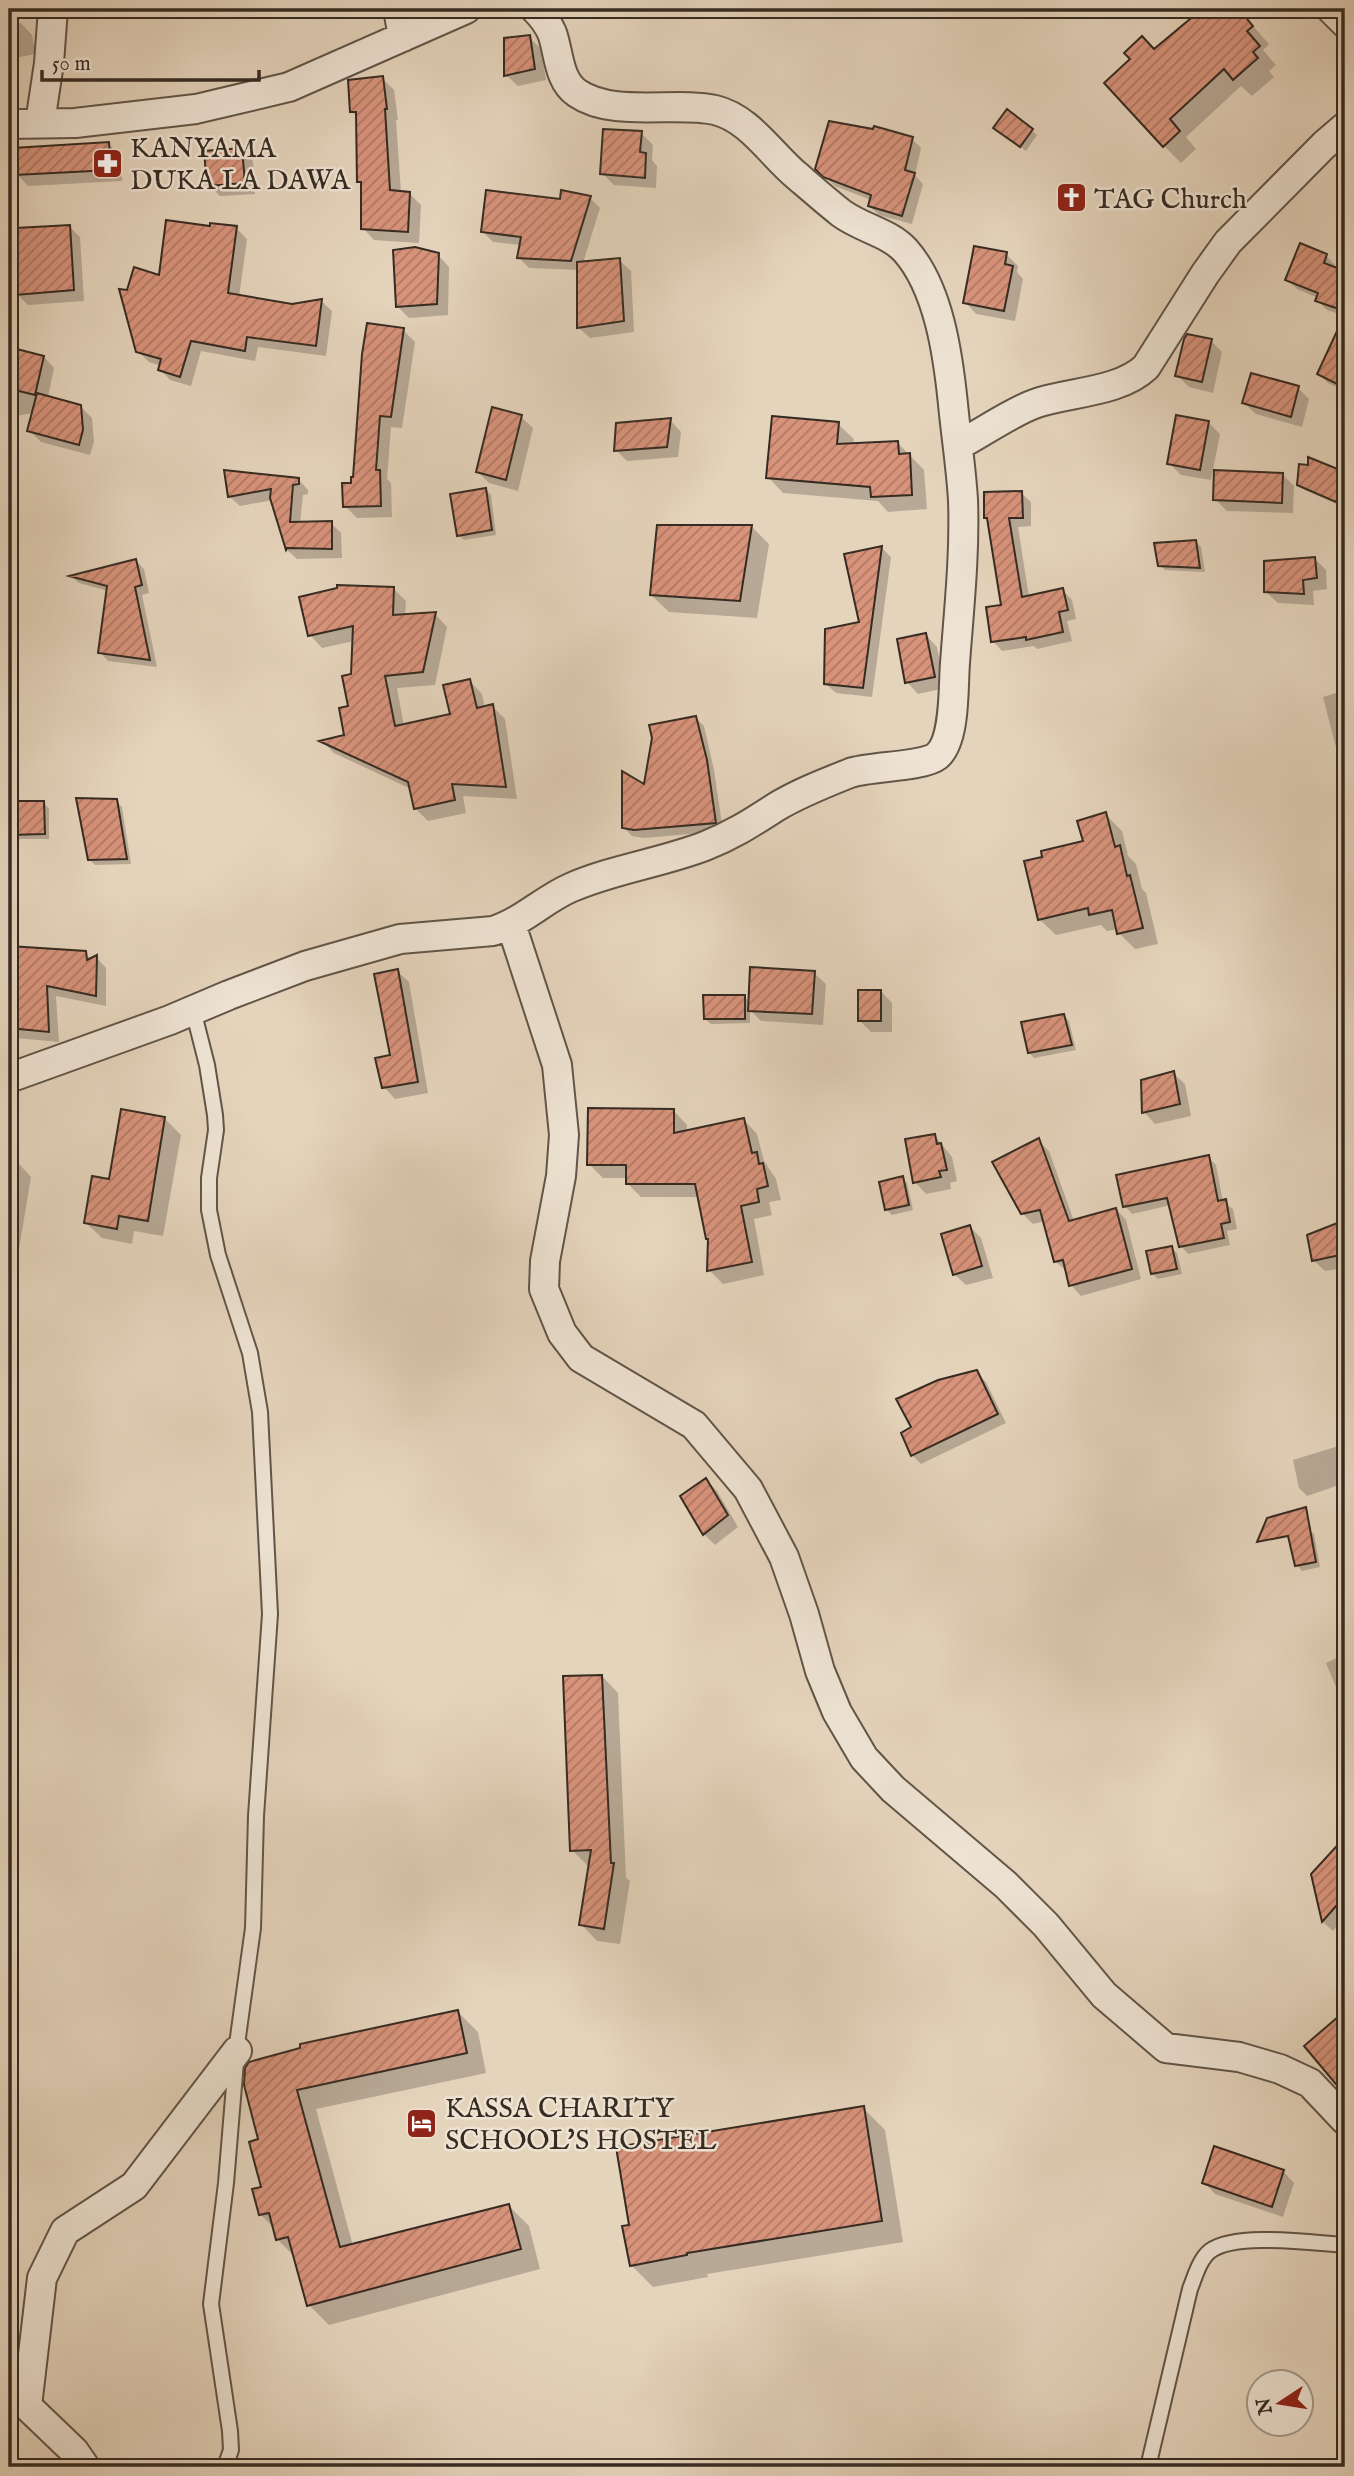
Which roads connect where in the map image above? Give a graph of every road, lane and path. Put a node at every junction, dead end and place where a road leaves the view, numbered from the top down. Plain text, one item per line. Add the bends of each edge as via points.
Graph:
1 (53, 9) edge
2 (398, 9) edge
3 (466, 9) edge
4 (535, 9) edge
5 (1331, 9) edge
6 (1345, 23) edge
7 (403, 37) junction
8 (40, 123) junction
9 (9, 124) edge
10 (1345, 127) edge
11 (959, 445) junction
12 (511, 924) junction
13 (193, 1010) junction
14 (9, 1079) edge
15 (237, 2051) junction
16 (1345, 2120) edge
17 (1345, 2245) edge
18 (85, 2467) edge
19 (225, 2467) edge
20 (1148, 2467) edge

1 - 8 street
2 - 7 street
3 - 7 street
4 - 11 street via 552,34 565,78 579,95 619,106 718,111 747,129 843,214 902,247 932,298 943,335
5 - 6 street
7 - 8 street via 289,87 250,97 196,109
8 - 9 street
10 - 11 street via 1228,242 1138,375 1035,403
11 - 12 street via 961,597 949,729 937,755 843,776 778,805 743,830 705,846 568,889
12 - 13 street via 493,930 400,939 305,967
12 - 16 street via 557,1065 564,1135 544,1289 562,1333 582,1358 694,1425 748,1489 784,1557 837,1712 864,1758 892,1789 1006,1885 1104,1995 1166,2048 1239,2057 1280,2069 1310,2083
13 - 14 street
13 - 15 lane via 215,1115 209,1210 218,1255 250,1353 260,1412 270,1614 253,1928
15 - 18 street via 134,2186 65,2231 41,2278 27,2406
15 - 19 lane via 211,2304 230,2431
17 - 20 lane via 1259,2240 1231,2243 1208,2253 1190,2290

